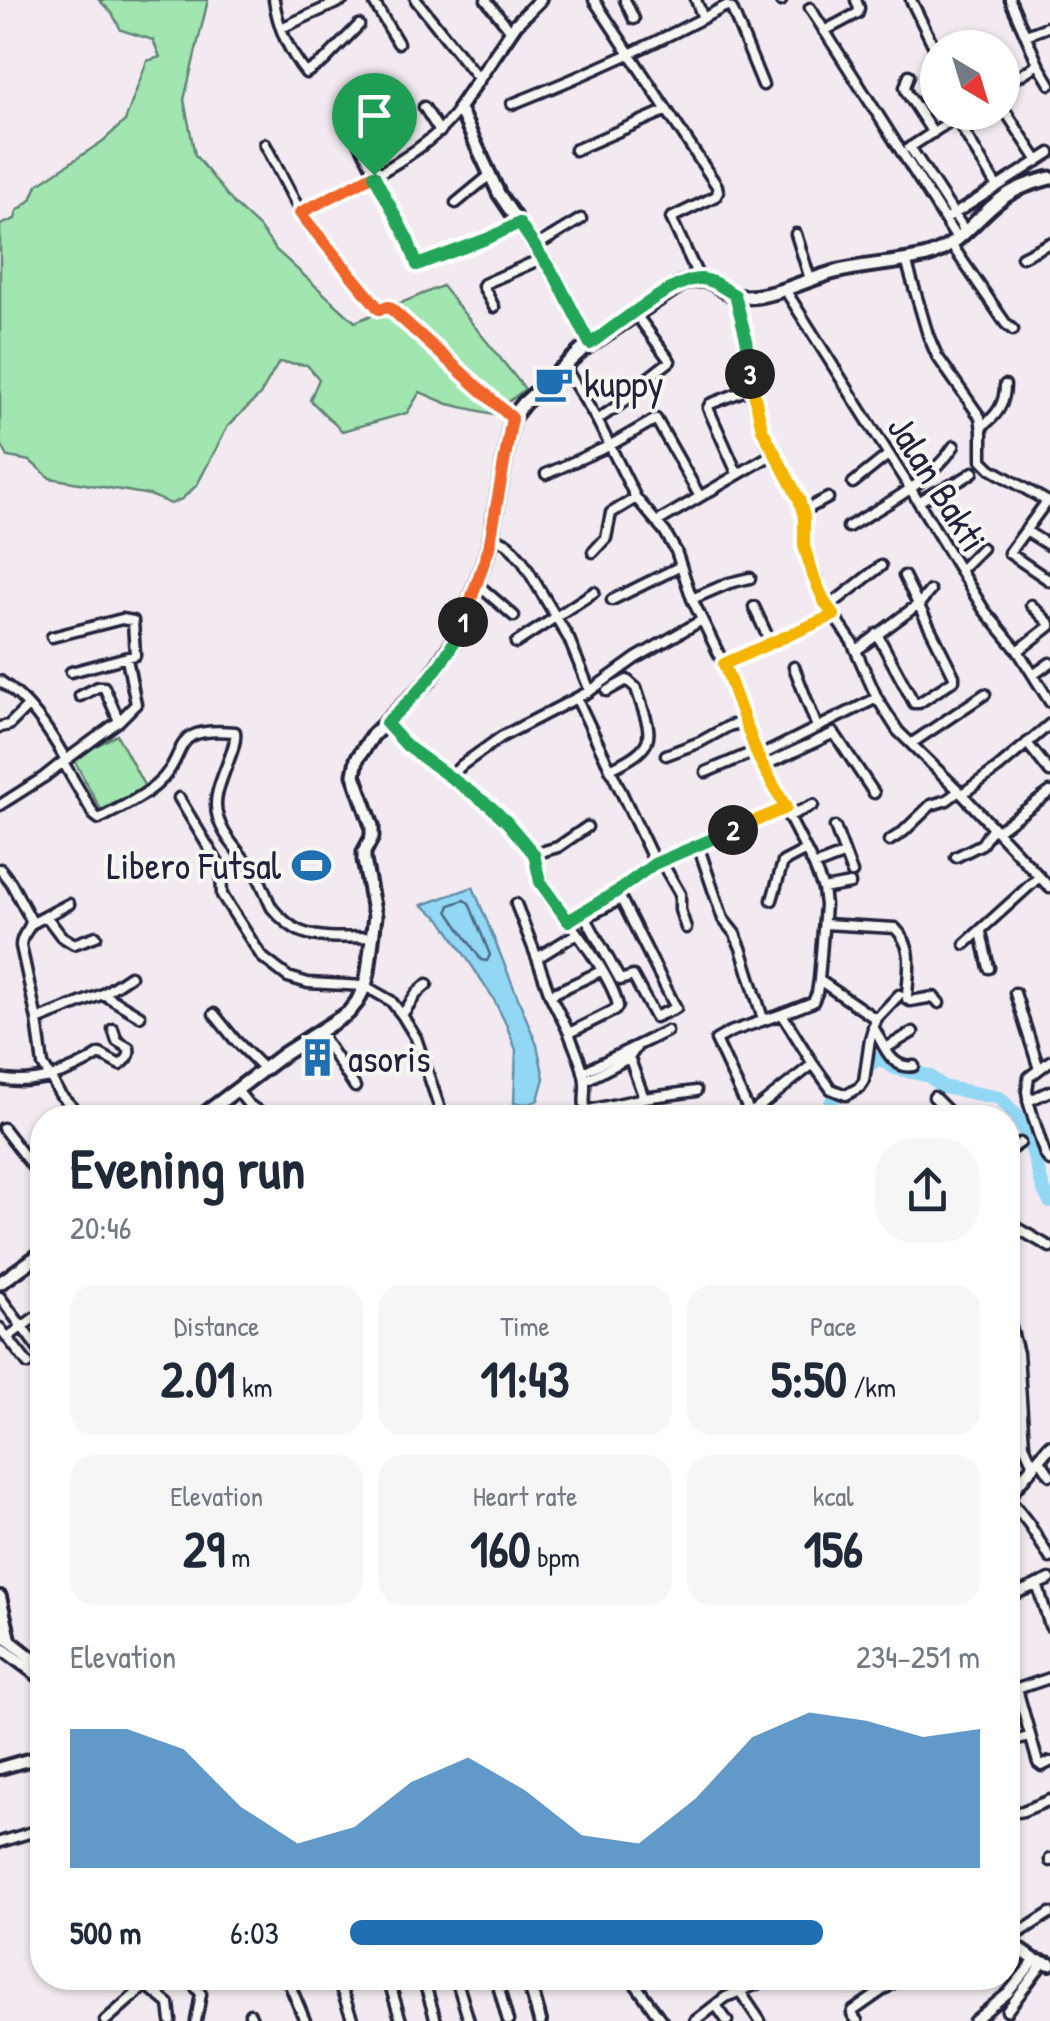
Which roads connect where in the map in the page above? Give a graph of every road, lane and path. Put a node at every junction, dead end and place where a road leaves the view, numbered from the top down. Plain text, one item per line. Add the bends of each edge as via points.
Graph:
1 (274, 0) edge
2 (343, 0) edge
3 (416, 0) edge
4 (486, 0) edge
5 (540, 0) edge
6 (594, 0) edge
7 (625, 0) edge
8 (696, 0) edge
9 (911, 0) edge
10 (1010, 0) edge
11 (376, 1) edge
12 (729, 3) edge
13 (857, 3) edge
14 (810, 8) dead end
15 (703, 18) junction
16 (634, 19) dead end
17 (359, 26) dead end
18 (1050, 26) edge
19 (281, 28) junction
20 (925, 30) edge
21 (511, 32) junction
22 (824, 32) junction
23 (1026, 35) junction
24 (398, 43) dead end
25 (627, 54) junction
26 (1038, 64) junction
27 (1050, 67) edge
28 (908, 76) dead end
29 (1020, 76) edge
30 (478, 78) junction
31 (1050, 84) edge
32 (763, 86) dead end
33 (375, 100) dead end
34 (512, 104) dead end
35 (424, 107) dead end
36 (459, 108) junction
37 (667, 110) junction
38 (938, 130) edge
39 (968, 130) edge
40 (1018, 130) edge
41 (440, 132) junction
42 (933, 133) junction
43 (265, 144) dead end
44 (575, 150) dead end
45 (905, 150) junction
46 (1050, 152) edge
47 (1038, 161) junction
48 (374, 175) junction
49 (490, 175) junction
50 (1050, 178) edge
51 (997, 188) junction
52 (456, 202) dead end
53 (300, 213) junction
54 (954, 214) junction
55 (581, 219) dead end
56 (945, 220) junction
57 (519, 223) junction
58 (796, 234) dead end
59 (958, 238) junction
60 (1050, 244) edge
61 (536, 246) junction
62 (1022, 257) dead end
63 (543, 258) junction
64 (906, 260) junction
65 (699, 278) junction
66 (810, 279) junction
67 (784, 288) junction
68 (735, 295) junction
69 (494, 308) dead end
70 (636, 312) junction
71 (1014, 330) dead end
72 (590, 344) junction
73 (564, 366) junction
74 (647, 378) dead end
75 (1005, 385) dead end
76 (751, 388) junction
77 (636, 394) dead end
78 (512, 418) junction
79 (597, 420) junction
80 (982, 426) junction
81 (610, 446) junction
82 (954, 446) dead end
83 (888, 455) junction
84 (766, 458) dead end
85 (972, 472) dead end
86 (737, 473) junction
87 (546, 474) dead end
88 (852, 482) dead end
89 (910, 488) junction
90 (700, 495) junction
91 (636, 498) junction
92 (828, 498) dead end
93 (920, 502) junction
94 (1048, 502) edge
95 (803, 511) junction
96 (657, 522) junction
97 (848, 527) dead end
98 (1026, 531) junction
99 (492, 536) junction
100 (1050, 546) edge
101 (982, 548) dead end
102 (593, 552) dead end
103 (680, 566) junction
104 (881, 566) dead end
105 (960, 570) junction
106 (904, 576) dead end
107 (750, 578) dead end
108 (1050, 581) edge
109 (477, 584) junction
110 (594, 592) dead end
111 (930, 592) dead end
112 (692, 599) junction
113 (612, 600) dead end
114 (920, 603) junction
115 (1031, 606) dead end
116 (754, 607) dead end
117 (831, 611) junction
118 (514, 616) dead end
119 (557, 617) junction
120 (702, 620) junction
121 (1050, 625) edge
122 (877, 634) junction
123 (52, 637) dead end
124 (516, 643) dead end
125 (771, 644) junction
126 (856, 650) junction
127 (1018, 651) junction
128 (127, 659) junction
129 (1050, 662) edge
130 (724, 664) junction
131 (794, 668) dead end
132 (70, 672) dead end
133 (1033, 675) junction
134 (0, 682) edge
135 (590, 691) junction
136 (607, 691) dead end
137 (985, 694) dead end
138 (80, 696) dead end
139 (576, 698) junction
140 (877, 698) junction
141 (1049, 698) edge
142 (28, 706) junction
143 (120, 721) junction
144 (744, 722) junction
145 (386, 723) junction
146 (1050, 724) edge
147 (0, 727) edge
148 (818, 727) junction
149 (912, 743) junction
150 (1027, 744) junction
151 (666, 755) dead end
152 (759, 758) junction
153 (64, 761) junction
154 (610, 768) junction
155 (706, 772) dead end
156 (1050, 772) edge
157 (450, 777) junction
158 (1050, 792) edge
159 (874, 793) dead end
160 (960, 793) junction
161 (179, 798) dead end
162 (813, 805) dead end
163 (0, 806) edge
164 (787, 812) junction
165 (587, 827) dead end
166 (835, 827) dead end
167 (995, 829) junction
168 (889, 841) dead end
169 (698, 845) junction
170 (806, 850) junction
171 (534, 854) junction
172 (846, 854) junction
173 (956, 857) dead end
174 (658, 862) junction
175 (814, 866) junction
176 (0, 868) edge
177 (852, 873) dead end
178 (1039, 877) junction
179 (850, 884) dead end
180 (1050, 888) edge
181 (823, 889) junction
182 (619, 895) junction
183 (772, 900) dead end
184 (69, 904) dead end
185 (516, 904) dead end
186 (46, 916) junction
187 (568, 921) junction
188 (31, 924) junction
189 (824, 924) junction
190 (686, 928) dead end
191 (981, 932) junction
192 (576, 934) junction
193 (96, 936) dead end
194 (372, 938) junction
195 (965, 944) dead end
196 (537, 958) junction
197 (989, 968) dead end
198 (601, 971) junction
199 (130, 976) dead end
200 (819, 979) junction
201 (427, 984) dead end
202 (365, 986) junction
203 (1015, 993) dead end
204 (103, 994) junction
205 (550, 995) junction
206 (899, 995) dead end
207 (938, 1003) dead end
208 (214, 1014) dead end
209 (782, 1014) junction
210 (402, 1015) junction
211 (140, 1016) dead end
212 (763, 1019) junction
213 (37, 1020) junction
214 (875, 1023) junction
215 (113, 1029) dead end
216 (667, 1031) dead end
217 (318, 1032) junction
218 (912, 1032) dead end
219 (568, 1033) junction
220 (886, 1048) junction
221 (631, 1052) junction
222 (1050, 1061) edge
223 (813, 1064) junction
224 (914, 1066) dead end
225 (264, 1068) junction
226 (1039, 1069) junction
227 (584, 1076) junction
228 (49, 1078) junction
229 (0, 1079) edge
230 (355, 1087) dead end
231 (236, 1089) junction
232 (1050, 1091) edge
233 (696, 1092) dead end
234 (934, 1097) dead end
235 (644, 1098) junction
236 (1028, 1100) junction
237 (71, 1105) edge
238 (216, 1105) edge
239 (249, 1105) edge
240 (438, 1105) edge
241 (586, 1105) edge
242 (619, 1105) edge
243 (746, 1105) edge
244 (764, 1105) edge
245 (942, 1105) edge
246 (3, 1128) dead end
247 (1050, 1161) edge
248 (30, 1163) edge
249 (1020, 1230) edge
250 (1050, 1247) edge
251 (30, 1263) edge
252 (0, 1284) edge
253 (0, 1297) edge
254 (30, 1321) edge
255 (22, 1326) junction
256 (0, 1328) edge
257 (30, 1335) edge
258 (8, 1337) junction
259 (30, 1353) edge
260 (22, 1356) junction
261 (28, 1364) dead end
262 (1020, 1394) edge
263 (1050, 1446) edge
264 (1036, 1464) junction
265 (1050, 1475) edge
266 (1020, 1483) edge
267 (1020, 1512) edge
268 (1050, 1558) edge
269 (1050, 1579) edge
270 (1037, 1584) junction
271 (1020, 1591) edge
272 (0, 1605) edge
273 (1050, 1626) edge
274 (0, 1633) edge
275 (5, 1644) edge
276 (30, 1659) edge
277 (30, 1667) edge
278 (1050, 1678) edge
279 (1020, 1687) edge
280 (1020, 1711) edge
281 (1030, 1737) junction
282 (1020, 1739) edge
283 (30, 1759) edge
284 (1050, 1762) edge
285 (0, 1768) edge
286 (1050, 1800) edge
287 (1020, 1812) edge
288 (30, 1833) edge
289 (0, 1842) edge
290 (1050, 1913) edge
291 (1020, 1933) edge
292 (1020, 1948) edge
293 (1042, 1962) edge
294 (1020, 1982) edge
295 (140, 1990) edge
296 (152, 1990) edge
297 (198, 1990) edge
298 (292, 1990) edge
299 (341, 1990) edge
300 (392, 1990) edge
301 (427, 1990) edge
302 (460, 1990) edge
303 (499, 1990) edge
304 (531, 1990) edge
305 (640, 1990) edge
306 (745, 1990) edge
307 (883, 1990) edge
308 (1011, 1990) edge
309 (741, 1992) junction
310 (1000, 2000) junction
311 (716, 2005) junction
312 (1009, 2016) edge
313 (105, 2021) edge
314 (171, 2021) edge
315 (196, 2021) edge
316 (305, 2021) edge
317 (353, 2021) edge
318 (402, 2021) edge
319 (436, 2021) edge
320 (469, 2021) edge
321 (508, 2021) edge
322 (540, 2021) edge
323 (662, 2021) edge
324 (695, 2021) edge
325 (727, 2021) edge
326 (760, 2021) edge
327 (857, 2021) edge
328 (974, 2021) edge

1 - 19 street
2 - 19 street
3 - 30 street
4 - 21 street
5 - 21 street
6 - 25 street
7 - 16 street
8 - 15 street
9 - 20 street
10 - 23 street
11 - 24 street
12 - 15 street
12 - 32 street
13 - 22 street via 858,12
14 - 22 street
15 - 25 street
17 - 19 street via 308,73
18 - 23 street
21 - 30 street
22 - 45 street
23 - 26 street
25 - 34 street
25 - 37 street
26 - 27 street
26 - 29 street
26 - 31 street
28 - 42 street via 905,87
30 - 36 street
33 - 48 street via 346,116
35 - 41 street
36 - 41 street
36 - 49 street
37 - 44 street
37 - 65 street via 718,192 671,218
38 - 42 street
39 - 51 street
40 - 47 street
41 - 48 street
42 - 45 street
43 - 53 street
45 - 54 street
45 - 56 street
46 - 47 street
47 - 51 street
48 - 53 street
48 - 57 street via 417,265
49 - 52 street
49 - 57 street
50 - 59 main road via 1006,196
51 - 54 street
53 - 78 street via 379,309 389,307
54 - 56 street
54 - 59 street
55 - 61 street
56 - 59 street
57 - 61 street
58 - 66 street
59 - 64 main road
59 - 71 street
60 - 62 street
61 - 63 street
63 - 69 street via 484,284
63 - 72 street
64 - 66 main road
64 - 80 street via 928,335
65 - 68 main road
65 - 70 main road
66 - 67 main road
67 - 68 main road
67 - 83 street, Jalan Bakti
68 - 76 street
70 - 72 main road
70 - 74 street via 670,361
72 - 73 main road
73 - 78 main road
73 - 79 street
75 - 80 street via 1001,408
76 - 86 street via 708,406
76 - 95 street via 767,443
77 - 79 street
78 - 99 main road
79 - 81 street
80 - 94 street via 982,460
81 - 87 street
81 - 90 street via 658,420
81 - 91 street
82 - 89 street
83 - 88 street
83 - 89 street, Jalan Bakti
84 - 86 street
85 - 93 street
86 - 90 street
89 - 93 street, Jalan Bakti
89 - 97 street
90 - 96 street
91 - 96 street
91 - 102 street via 610,514 606,538
92 - 95 street
93 - 105 street, Jalan Bakti
94 - 98 street
95 - 117 street via 804,546
96 - 103 street
98 - 100 street
98 - 108 street via 1010,554
99 - 109 main road
99 - 119 street via 516,551
101 - 105 street
103 - 112 street
103 - 113 street
104 - 117 street
105 - 127 street, Jalan Bakti
106 - 114 street
107 - 112 street
109 - 118 street
109 - 145 main road via 450,649 423,688
110 - 119 street
111 - 114 street
112 - 120 street
114 - 122 street
114 - 122 street via 952,682 914,703
115 - 121 street
116 - 125 street
117 - 125 street
117 - 126 street
119 - 124 street
119 - 135 street
120 - 130 street
120 - 135 street
121 - 127 street
122 - 126 street
123 - 128 street via 129,619 136,652
125 - 130 street
126 - 140 street
127 - 133 street, Jalan Bakti
128 - 132 street
128 - 143 street via 137,702
129 - 133 street
130 - 144 street
131 - 148 street
133 - 141 street, Jalan Bakti
134 - 142 street
135 - 139 street
136 - 154 street via 632,683 650,731 639,754
137 - 149 street
138 - 143 street via 104,686
139 - 154 street
139 - 157 street via 500,738
140 - 148 street
140 - 149 street
142 - 147 street
142 - 153 street
143 - 153 street
144 - 151 street
144 - 152 street
145 - 157 street
145 - 194 main road via 363,747 354,769 372,826 364,852 376,916
146 - 150 street
148 - 152 street
149 - 160 street
150 - 156 street
150 - 160 street
152 - 155 street
152 - 159 street via 834,733
152 - 164 street
153 - 163 street
153 - 194 street via 99,818 158,783 191,736 235,732 217,813 273,910 302,932
154 - 174 street
157 - 171 street via 506,821
158 - 167 street
160 - 167 street
160 - 168 street via 931,804
161 - 202 street via 221,868 222,895 268,964 308,983
162 - 164 street
164 - 169 street
164 - 170 street
165 - 171 street
166 - 172 street
167 - 173 street
167 - 178 street
169 - 174 street
169 - 212 street
170 - 175 street
170 - 183 street via 782,862
171 - 187 street via 540,882
172 - 175 street
172 - 177 street
174 - 182 street
174 - 190 street via 680,894
175 - 181 street
176 - 188 street
178 - 180 street
178 - 191 street
179 - 181 street
181 - 189 street
182 - 182 street via 587,920 620,980 633,976 655,1016 676,1008
182 - 187 street
184 - 186 street
185 - 196 street
186 - 188 street
186 - 193 street via 74,944
187 - 192 street
188 - 213 street via 20,946
189 - 200 street
189 - 207 street via 895,928 911,959 907,999 934,997
191 - 195 street
191 - 197 street
192 - 196 street
192 - 198 street
194 - 202 main road
196 - 205 street
198 - 205 street
198 - 219 street via 618,1006
199 - 204 street
200 - 209 street via 813,1002
200 - 214 street
201 - 210 street
202 - 210 street
202 - 217 main road via 348,1013
203 - 226 street
204 - 211 street
204 - 213 street
205 - 219 street
206 - 214 street
208 - 225 street
209 - 212 street
209 - 223 street
210 - 240 street
212 - 243 street via 716,1040
213 - 228 street
214 - 220 street
214 - 223 street via 864,1082 849,1094 831,1089
215 - 228 street via 130,1048 120,1066 100,1054
216 - 221 street
217 - 225 main road
217 - 230 street
218 - 220 street
219 - 227 street
220 - 224 street via 894,1063
221 - 227 street
221 - 235 street
222 - 226 street
223 - 244 street
225 - 231 main road
226 - 236 street via 1029,1077
227 - 241 street
228 - 229 street
228 - 237 street
231 - 238 main road
231 - 239 street
232 - 236 street
233 - 235 street
234 - 245 street
235 - 242 street
236 - 247 street
246 - 248 street
249 - 250 street
251 - 252 main road
253 - 255 street
254 - 255 street
255 - 257 street
255 - 258 street
256 - 258 street
258 - 260 street
259 - 260 street
260 - 261 street
262 - 264 street via 1024,1445
263 - 264 street
264 - 265 street
264 - 266 street
267 - 268 street
269 - 270 street
270 - 271 street
270 - 273 street
272 - 275 street
274 - 275 street
275 - 276 street
275 - 277 street
278 - 279 street
280 - 281 street
281 - 282 street
281 - 284 street via 1039,1764
283 - 285 street
286 - 287 street
288 - 289 street
290 - 291 street
292 - 293 street
293 - 294 street
293 - 312 street
295 - 313 street
296 - 314 street via 169,2004
297 - 315 street
298 - 316 street
299 - 317 street
300 - 318 street
301 - 319 street
302 - 320 street
303 - 321 street
304 - 322 street
305 - 323 street
306 - 309 street
307 - 327 street via 853,2011
308 - 310 street
309 - 311 street
309 - 326 street
310 - 312 street
310 - 328 street
311 - 324 street
311 - 325 street

